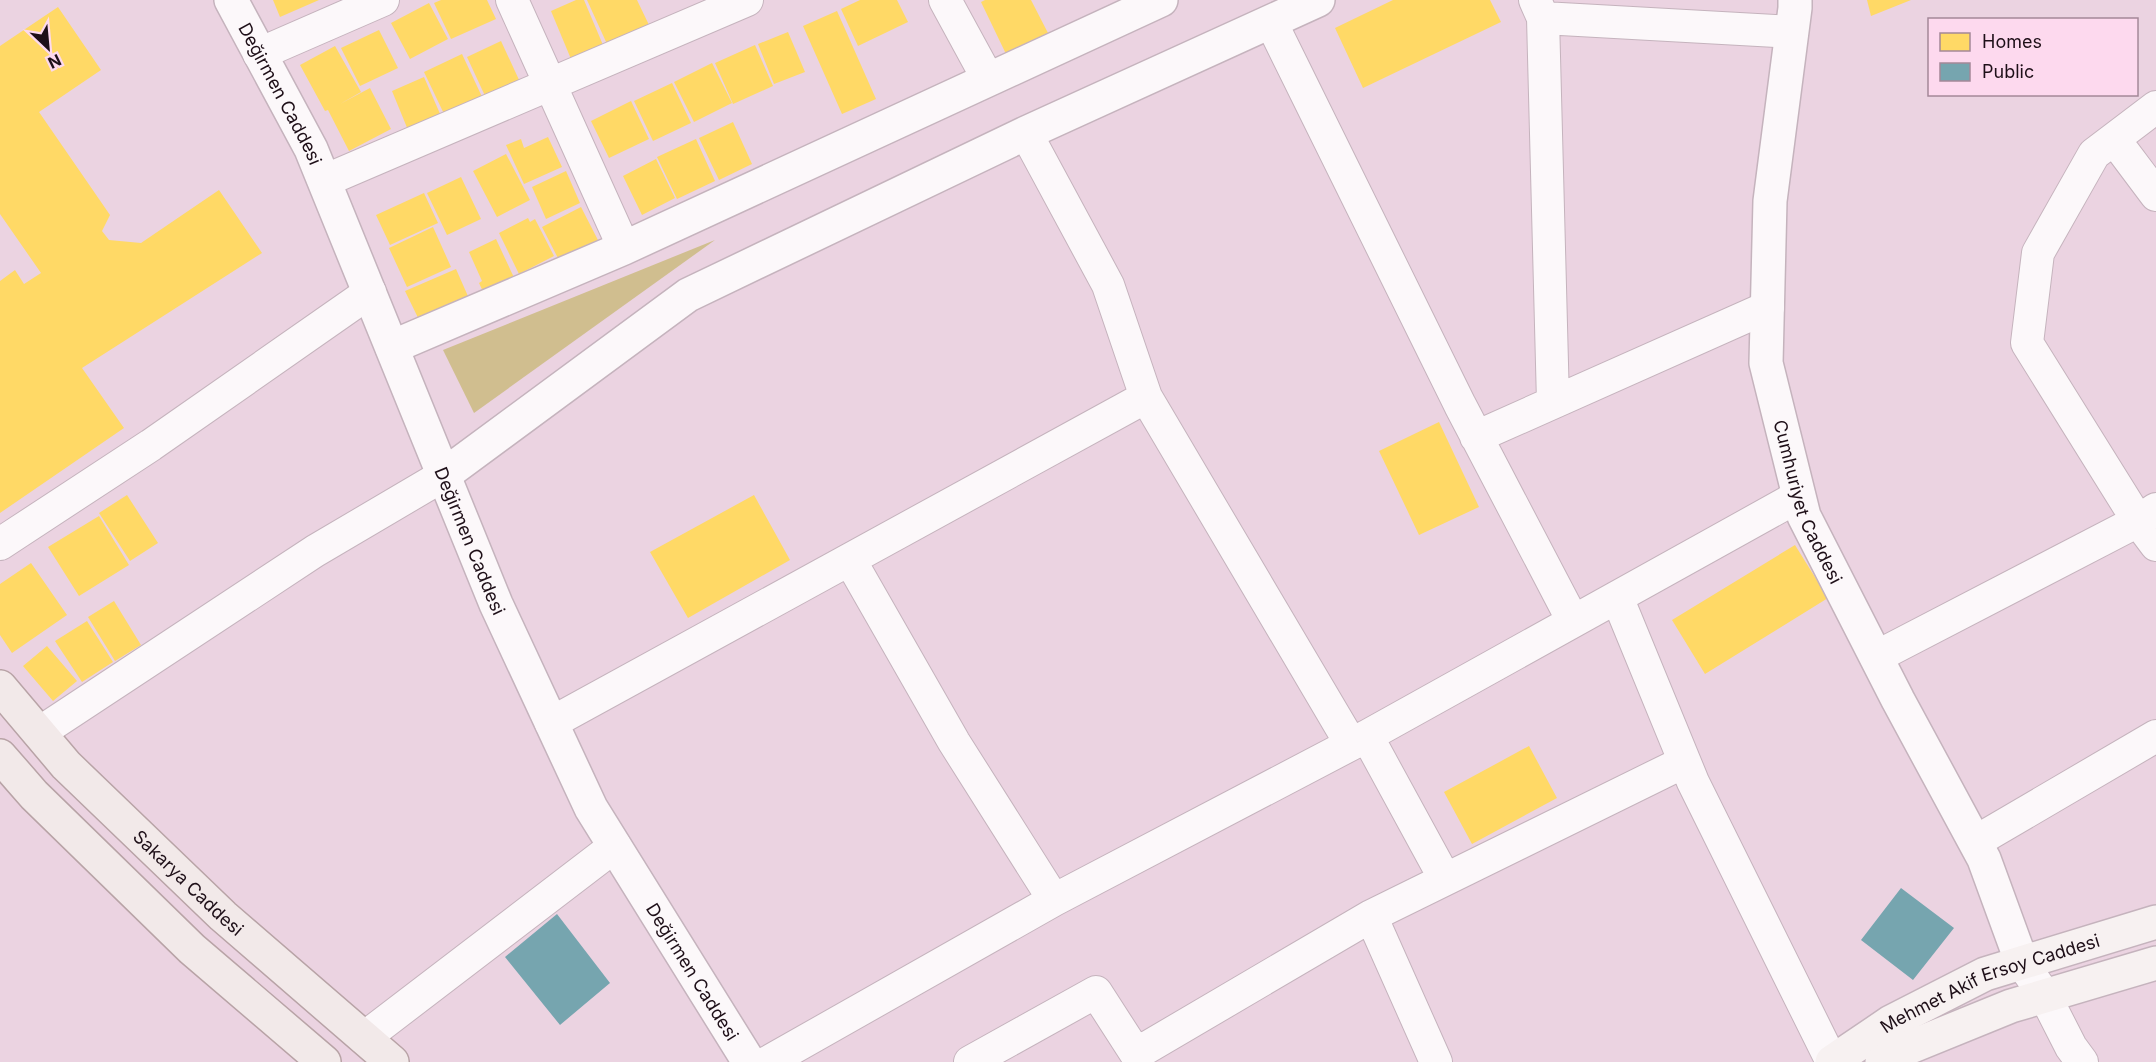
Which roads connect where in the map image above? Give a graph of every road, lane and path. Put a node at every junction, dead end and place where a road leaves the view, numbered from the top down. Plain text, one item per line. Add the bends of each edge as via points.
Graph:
1 (231, 0) edge
2 (383, 0) edge
3 (512, 0) edge
4 (747, 0) edge
5 (945, 0) edge
6 (1161, 0) edge
7 (1318, 0) edge
8 (1539, 9) edge
9 (1793, 16) edge
10 (1270, 22) junction
11 (259, 54) junction
12 (988, 79) junction
13 (551, 84) junction
14 (2156, 108) edge
15 (1026, 133) junction
16 (2114, 139) junction
17 (324, 181) junction
18 (2156, 195) edge
19 (624, 248) junction
20 (370, 292) junction
21 (1768, 307) junction
22 (392, 347) junction
23 (1146, 398) junction
24 (1553, 402) junction
25 (1476, 437) junction
26 (444, 475) junction
27 (1799, 496) junction
28 (2150, 525) edge
29 (0, 544) edge
30 (850, 560) junction
31 (1617, 597) junction
32 (1574, 621) junction
33 (1876, 657) junction
34 (0, 687) edge
35 (551, 723) junction
36 (39, 733) junction
37 (2156, 736) edge
38 (1359, 740) junction
39 (1, 759) edge
40 (1684, 762) junction
41 (1975, 842) junction
42 (615, 846) junction
43 (1446, 879) junction
44 (1054, 900) junction
45 (1371, 916) junction
46 (2156, 922) edge
47 (2022, 963) junction
48 (2156, 963) edge
49 (2045, 996) junction
50 (364, 1038) junction
51 (1138, 1058) edge
52 (324, 1062) edge
53 (392, 1062) edge
54 (749, 1062) edge
55 (768, 1062) edge
56 (970, 1062) edge
57 (1436, 1062) edge
58 (1832, 1062) edge
59 (1882, 1062) edge
60 (2082, 1062) edge

1 - 11 street, Değirmen Caddesi
2 - 11 street
3 - 13 street
4 - 13 street
5 - 12 street
6 - 12 street
7 - 10 street
8 - 9 street
8 - 24 street
9 - 21 street, Cumhuriyet Caddesi via 1770,201
10 - 15 street
10 - 25 street
11 - 17 street, Değirmen Caddesi via 311,149
12 - 19 street
13 - 17 street
13 - 19 street
14 - 16 street
15 - 23 street via 1108,285
15 - 26 street via 688,295
16 - 18 street
16 - 28 street via 2094,154 2038,253 2027,343
17 - 20 street, Değirmen Caddesi
19 - 22 street
20 - 22 street, Değirmen Caddesi
20 - 29 street via 151,445
21 - 24 street
21 - 27 street, Cumhuriyet Caddesi via 1766,363
22 - 26 street, Değirmen Caddesi
23 - 30 street
23 - 38 street
24 - 25 street
25 - 32 street
26 - 35 street, Değirmen Caddesi via 496,604
26 - 36 street via 315,551
27 - 31 street
27 - 33 street, Cumhuriyet Caddesi via 1804,516
28 - 33 street
30 - 35 street
30 - 44 street via 954,742
31 - 32 street
31 - 40 street
32 - 38 street
33 - 41 street, Cumhuriyet Caddesi
34 - 36 main road, Sakarya Caddesi
35 - 42 street, Değirmen Caddesi via 591,808
36 - 50 main road, Sakarya Caddesi via 66,765 223,916
37 - 41 street
38 - 43 street
38 - 44 street
39 - 52 main road via 192,949
40 - 43 street
40 - 58 street
41 - 47 street, Cumhuriyet Caddesi
42 - 50 street
42 - 54 street, Değirmen Caddesi
43 - 45 street
44 - 55 street
45 - 51 street
45 - 57 street
46 - 47 main road, Mehmet Akif Ersoy Caddesi
47 - 49 street
47 - 58 main road, Mehmet Akif Ersoy Caddesi via 1985,974 1891,1022
48 - 49 main road, Mehmet Akif Ersoy Caddesi
49 - 59 main road, Mehmet Akif Ersoy Caddesi via 1893,1054
49 - 60 street
50 - 53 main road, Sakarya Caddesi
51 - 56 street via 1096,992

